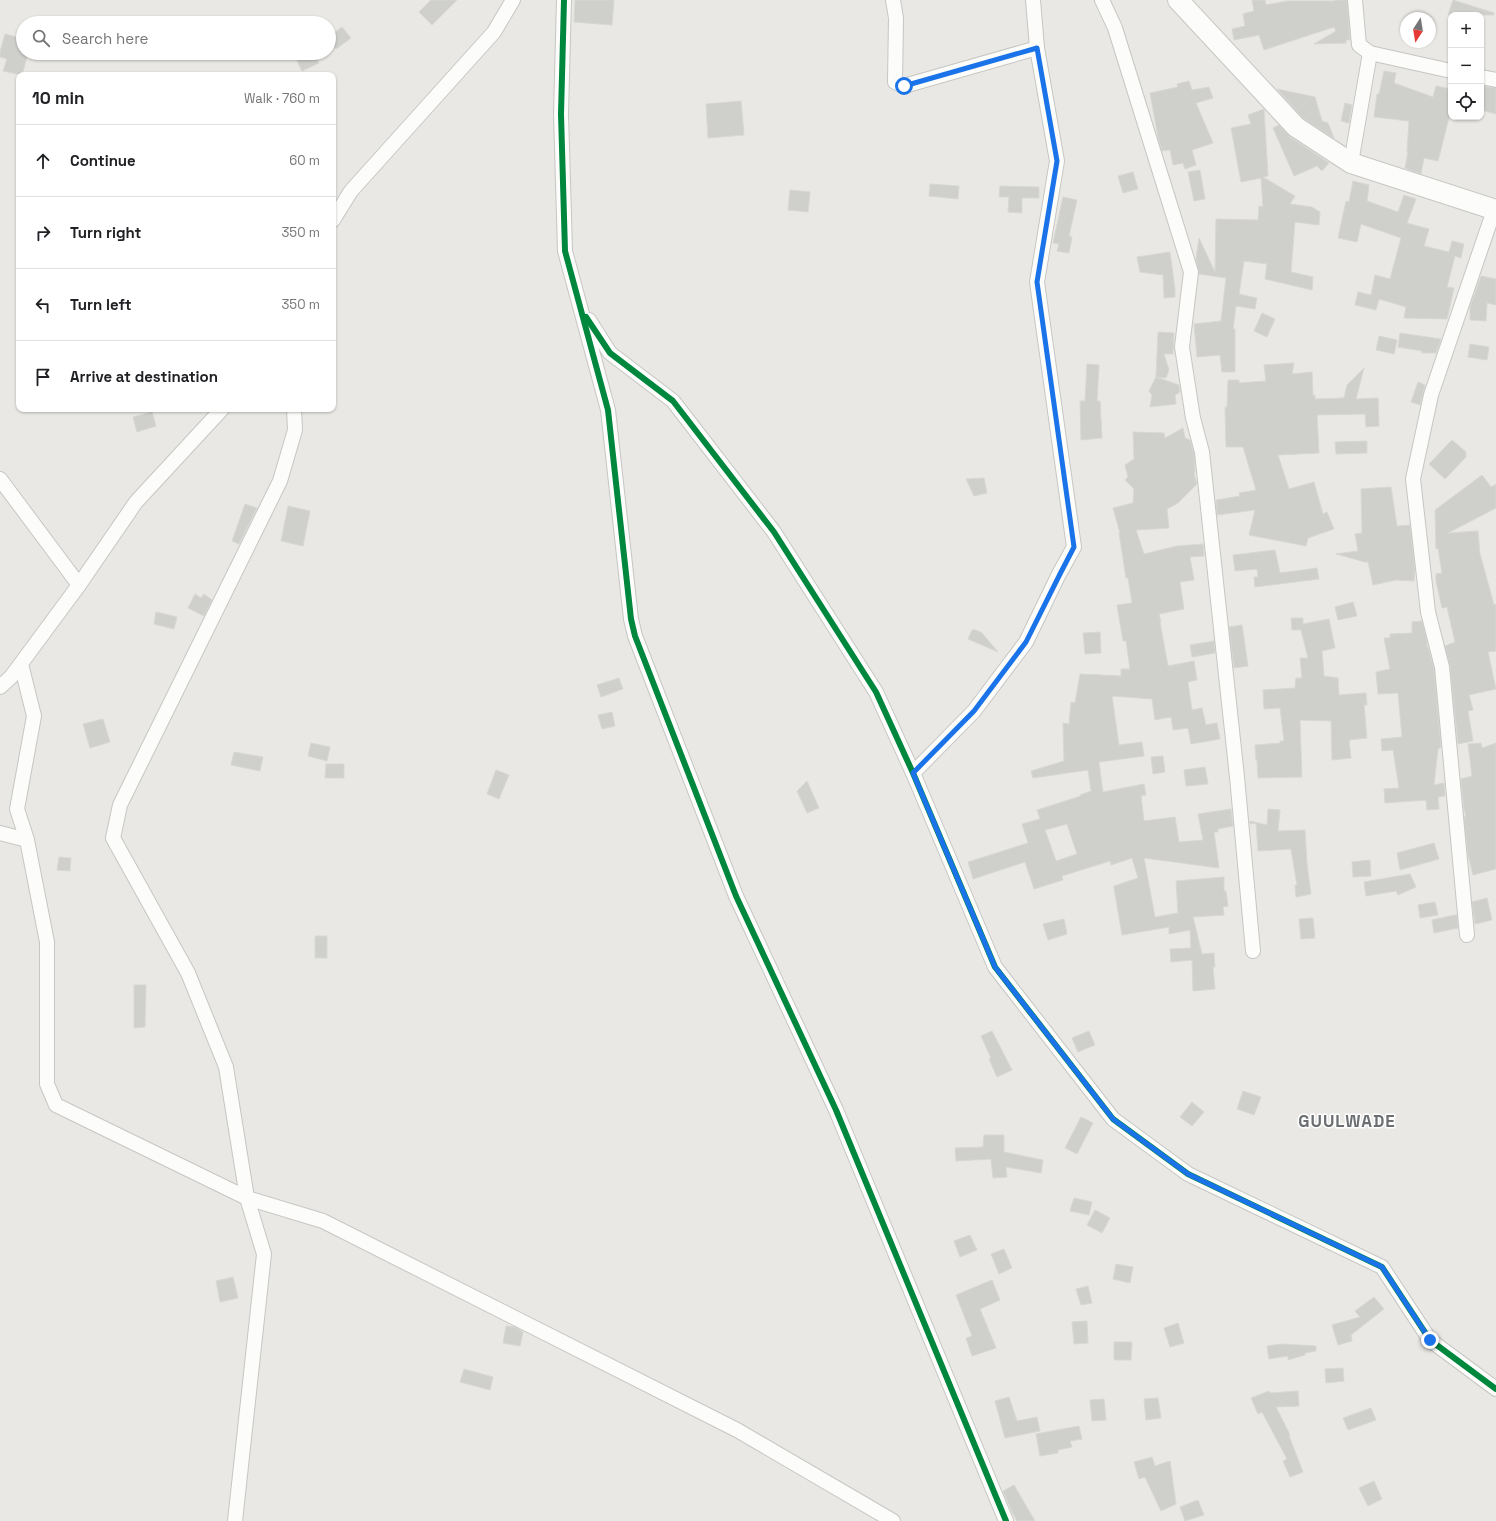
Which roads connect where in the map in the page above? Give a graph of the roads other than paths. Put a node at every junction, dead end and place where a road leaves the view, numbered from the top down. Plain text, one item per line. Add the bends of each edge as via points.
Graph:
1 (513, 0) edge
2 (564, 0) edge
3 (893, 0) edge
4 (1033, 0) edge
5 (1102, 0) edge
6 (1178, 0) edge
7 (1355, 0) edge
8 (1037, 48) junction
9 (1370, 53) junction
10 (1448, 70) edge
11 (1484, 78) edge
12 (1496, 80) edge
13 (1351, 163) junction
14 (1495, 210) edge
15 (336, 215) edge
16 (581, 308) junction
17 (219, 412) edge
18 (294, 412) edge
19 (0, 479) edge
20 (79, 585) junction
21 (21, 664) junction
22 (0, 687) edge
23 (913, 773) junction
24 (0, 833) edge
25 (27, 840) junction
26 (1466, 935) dead end
27 (1252, 951) dead end
28 (247, 1198) junction
29 (1496, 1389) edge
30 (235, 1521) edge
31 (893, 1521) edge
32 (1006, 1521) edge

1 - 15 street via 494,32 351,191
2 - 16 street via 561,114 565,251
3 - 8 street via 896,18 895,82 904,86
4 - 8 street
5 - 27 street via 1115,28 1191,272 1182,347 1193,418 1202,452
6 - 13 street via 1296,127
7 - 9 street via 1359,45
8 - 23 street via 1057,161 1037,282 1074,547 1026,642 974,711
9 - 10 street
9 - 13 street
11 - 12 street
13 - 14 street
14 - 26 street via 1431,395 1413,480 1428,612 1442,667
16 - 23 street via 610,353 673,401 774,532 876,692
16 - 32 street via 608,410 635,636 736,896 836,1110
17 - 20 street via 136,502
18 - 28 street via 295,430 280,481 120,805 113,838 188,974 226,1067
19 - 20 street
20 - 21 street
21 - 22 street via 12,677
21 - 25 street via 34,716 17,809
23 - 29 street via 995,967 1113,1119 1188,1174 1382,1267 1430,1340
24 - 25 street
25 - 28 street via 47,942 48,1084 56,1105
28 - 30 street via 264,1254
28 - 31 street via 322,1221 737,1430

